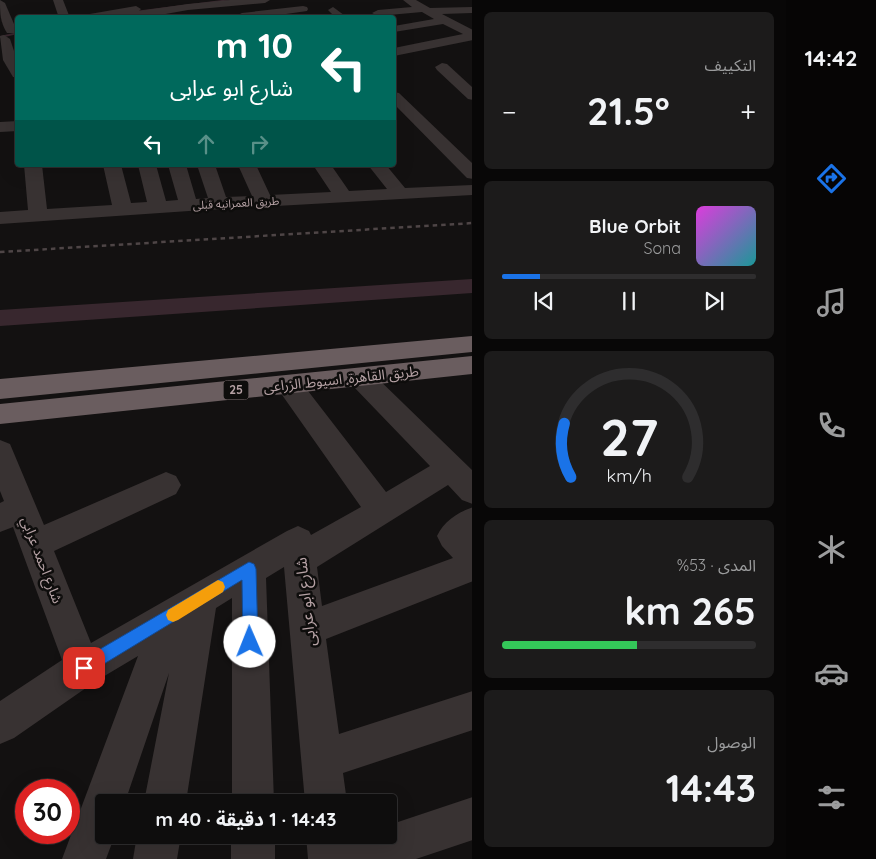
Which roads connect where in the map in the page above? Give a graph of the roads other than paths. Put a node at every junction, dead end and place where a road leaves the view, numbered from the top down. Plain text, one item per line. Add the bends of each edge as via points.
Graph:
1 (58, 0) edge
2 (210, 0) edge
3 (265, 0) edge
4 (293, 0) edge
5 (408, 0) edge
6 (195, 1) edge
7 (177, 2) edge
8 (0, 3) edge
9 (158, 3) edge
10 (136, 4) edge
11 (303, 9) junction
12 (333, 10) dead end
13 (426, 10) junction
14 (472, 10) edge
15 (378, 13) dead end
16 (64, 15) edge
17 (95, 15) edge
18 (135, 15) edge
19 (264, 15) edge
20 (309, 15) edge
21 (340, 15) edge
22 (448, 22) junction
23 (472, 23) edge
24 (396, 29) edge
25 (8, 35) edge
26 (472, 36) edge
27 (396, 52) edge
28 (442, 67) dead end
29 (15, 79) edge
30 (472, 96) edge
31 (396, 98) edge
32 (15, 126) edge
33 (0, 127) edge
34 (33, 167) edge
35 (112, 167) edge
36 (148, 167) edge
37 (178, 167) edge
38 (207, 167) edge
39 (248, 167) edge
40 (323, 167) edge
41 (379, 167) edge
42 (472, 174) edge
43 (472, 190) edge
44 (400, 194) junction
45 (344, 197) junction
46 (264, 202) junction
47 (219, 204) junction
48 (189, 205) junction
49 (158, 208) junction
50 (122, 210) junction
51 (38, 216) junction
52 (0, 218) edge
53 (472, 344) edge
54 (472, 365) edge
55 (361, 378) junction
56 (289, 385) junction
57 (33, 386) junction
58 (0, 389) edge
59 (30, 412) junction
60 (0, 414) edge
61 (0, 452) edge
62 (450, 469) junction
63 (166, 484) dead end
64 (472, 491) edge
65 (381, 510) junction
66 (11, 512) edge
67 (36, 544) junction
68 (301, 559) junction
69 (472, 565) edge
70 (249, 569) junction
71 (185, 607) junction
72 (308, 629) junction
73 (84, 668) junction
74 (472, 710) edge
75 (0, 724) edge
76 (322, 760) junction
77 (108, 794) edge
78 (165, 794) edge
79 (253, 794) edge
80 (325, 794) edge
81 (472, 818) edge
82 (95, 828) edge
83 (158, 844) edge
84 (253, 844) edge
85 (329, 844) edge
86 (84, 859) edge
87 (155, 859) edge
88 (253, 859) edge
89 (330, 859) edge
90 (352, 859) edge

1 - 16 street
2 - 6 street
3 - 18 street
4 - 11 street
5 - 13 street
6 - 7 street
7 - 9 street
8 - 25 street
9 - 10 street
10 - 17 street
11 - 19 street
11 - 20 street
12 - 21 street
13 - 14 street
13 - 15 street
13 - 22 street
22 - 23 street
22 - 24 street
22 - 26 street
25 - 29 street via 9,60
26 - 27 street
28 - 30 street
31 - 42 street
32 - 33 street
34 - 51 street
35 - 50 street
36 - 49 street
37 - 48 street
38 - 47 street
39 - 46 street
40 - 45 street
41 - 44 street
43 - 44 street, طريق العمرانيه قبلى
44 - 45 street, طريق العمرانيه قبلى
45 - 46 street, طريق العمرانيه قبلى
46 - 47 street, طريق العمرانيه قبلى
47 - 48 street, طريق العمرانيه قبلى
48 - 49 street, طريق العمرانيه قبلى
49 - 50 street, طريق العمرانيه قبلى
50 - 51 street, طريق العمرانيه قبلى
51 - 52 street, طريق العمرانيه قبلى
53 - 57 highway, طريق القاهرة, اسيوط الزراعى / 25
54 - 55 highway, طريق القاهرة, اسيوط الزراعى / 25
55 - 56 highway, طريق القاهرة, اسيوط الزراعى / 25
55 - 62 street
56 - 59 highway, طريق القاهرة, اسيوط الزراعى / 25
56 - 65 street
57 - 58 highway, طريق القاهرة, اسيوط الزراعى / 25
57 - 59 highway
59 - 60 highway, طريق القاهرة, اسيوط الزراعى / 25
61 - 66 street, شارع احمد عرابي
62 - 64 street
62 - 65 street
63 - 67 street
65 - 68 street
66 - 67 street, شارع احمد عرابي
67 - 73 street, شارع احمد عرابي
68 - 70 street, شارع ابو عرابى via 298,541
68 - 72 street, شارع ابو عرابى
69 - 72 street
70 - 71 street, شارع ابو عرابى
70 - 79 street
71 - 73 street, شارع ابو عرابى
71 - 77 street
71 - 78 street
72 - 76 street, شارع ابو عرابى
73 - 75 street, شارع ابو عرابى
74 - 76 street
76 - 80 street, شارع ابو عرابى
81 - 90 street
82 - 86 street
83 - 87 street
84 - 88 street
85 - 89 street

